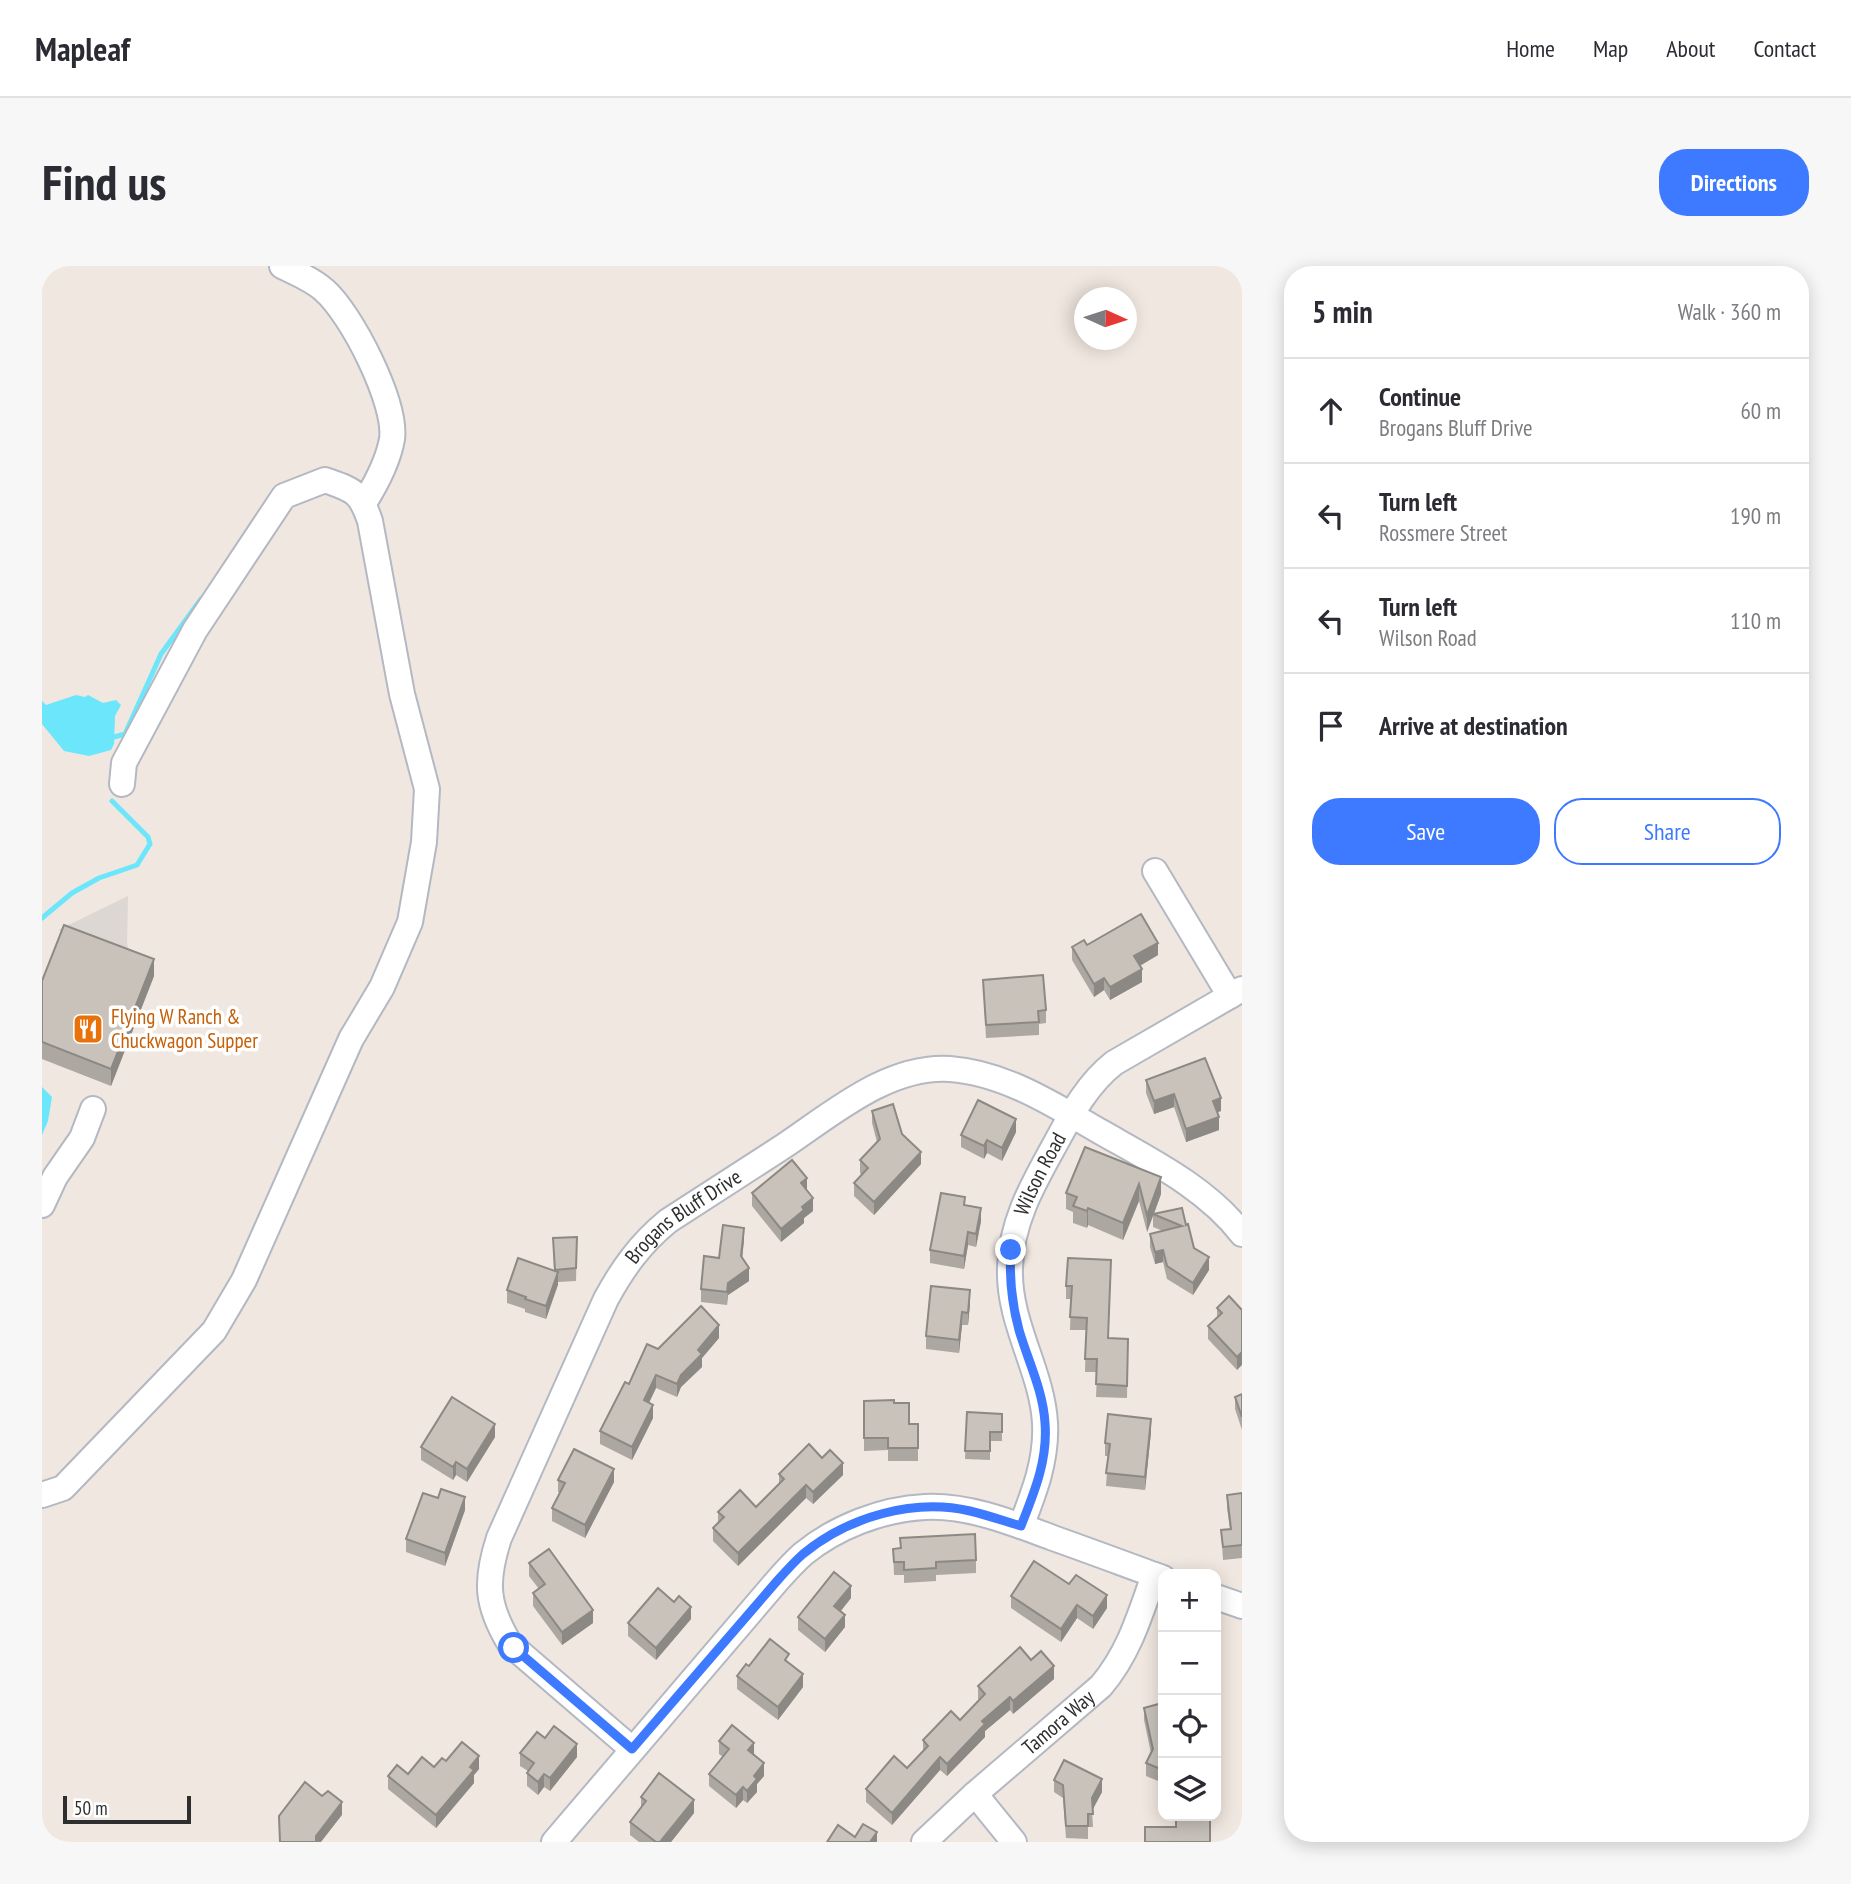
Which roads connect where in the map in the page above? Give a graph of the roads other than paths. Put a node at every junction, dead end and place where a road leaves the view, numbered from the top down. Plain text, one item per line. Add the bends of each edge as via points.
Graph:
1 (282, 266) edge
2 (364, 503) junction
3 (122, 784) dead end
4 (1155, 871) dead end
5 (1236, 992) edge
6 (93, 1109) dead end
7 (1071, 1115) junction
8 (42, 1205) edge
9 (1242, 1234) edge
10 (42, 1495) edge
11 (1021, 1526) junction
12 (1158, 1577) edge
13 (1158, 1579) edge
14 (1221, 1599) edge
15 (1242, 1606) edge
16 (632, 1749) junction
17 (975, 1794) junction
18 (554, 1842) edge
19 (924, 1842) edge
20 (1014, 1842) edge

1 - 2 street via 324,290 343,311 385,397 392,438
2 - 3 street via 355,491 325,480 284,496 195,630 124,763
2 - 10 street via 402,694 427,789 424,842 410,922 382,987 351,1040 244,1280 214,1331 63,1488
4 - 5 street
5 - 7 street, Wilson Road via 1114,1063 1098,1075
6 - 8 street via 82,1138
7 - 9 street, Brogans Bluff Drive via 1172,1173
7 - 11 street, Wilson Road via 1028,1192 1011,1250 1014,1307 1045,1424 1038,1483
7 - 16 street, Brogans Bluff Drive via 989,1076 947,1069 908,1074 866,1092 668,1221 626,1264 499,1538 489,1584 490,1605 510,1644
11 - 12 street
11 - 16 street via 969,1511 926,1507 879,1515 828,1537 777,1581
13 - 17 street, Tamora Way via 1115,1669 1094,1693
14 - 15 street
16 - 18 street
17 - 19 street, Tamora Way
17 - 20 street

